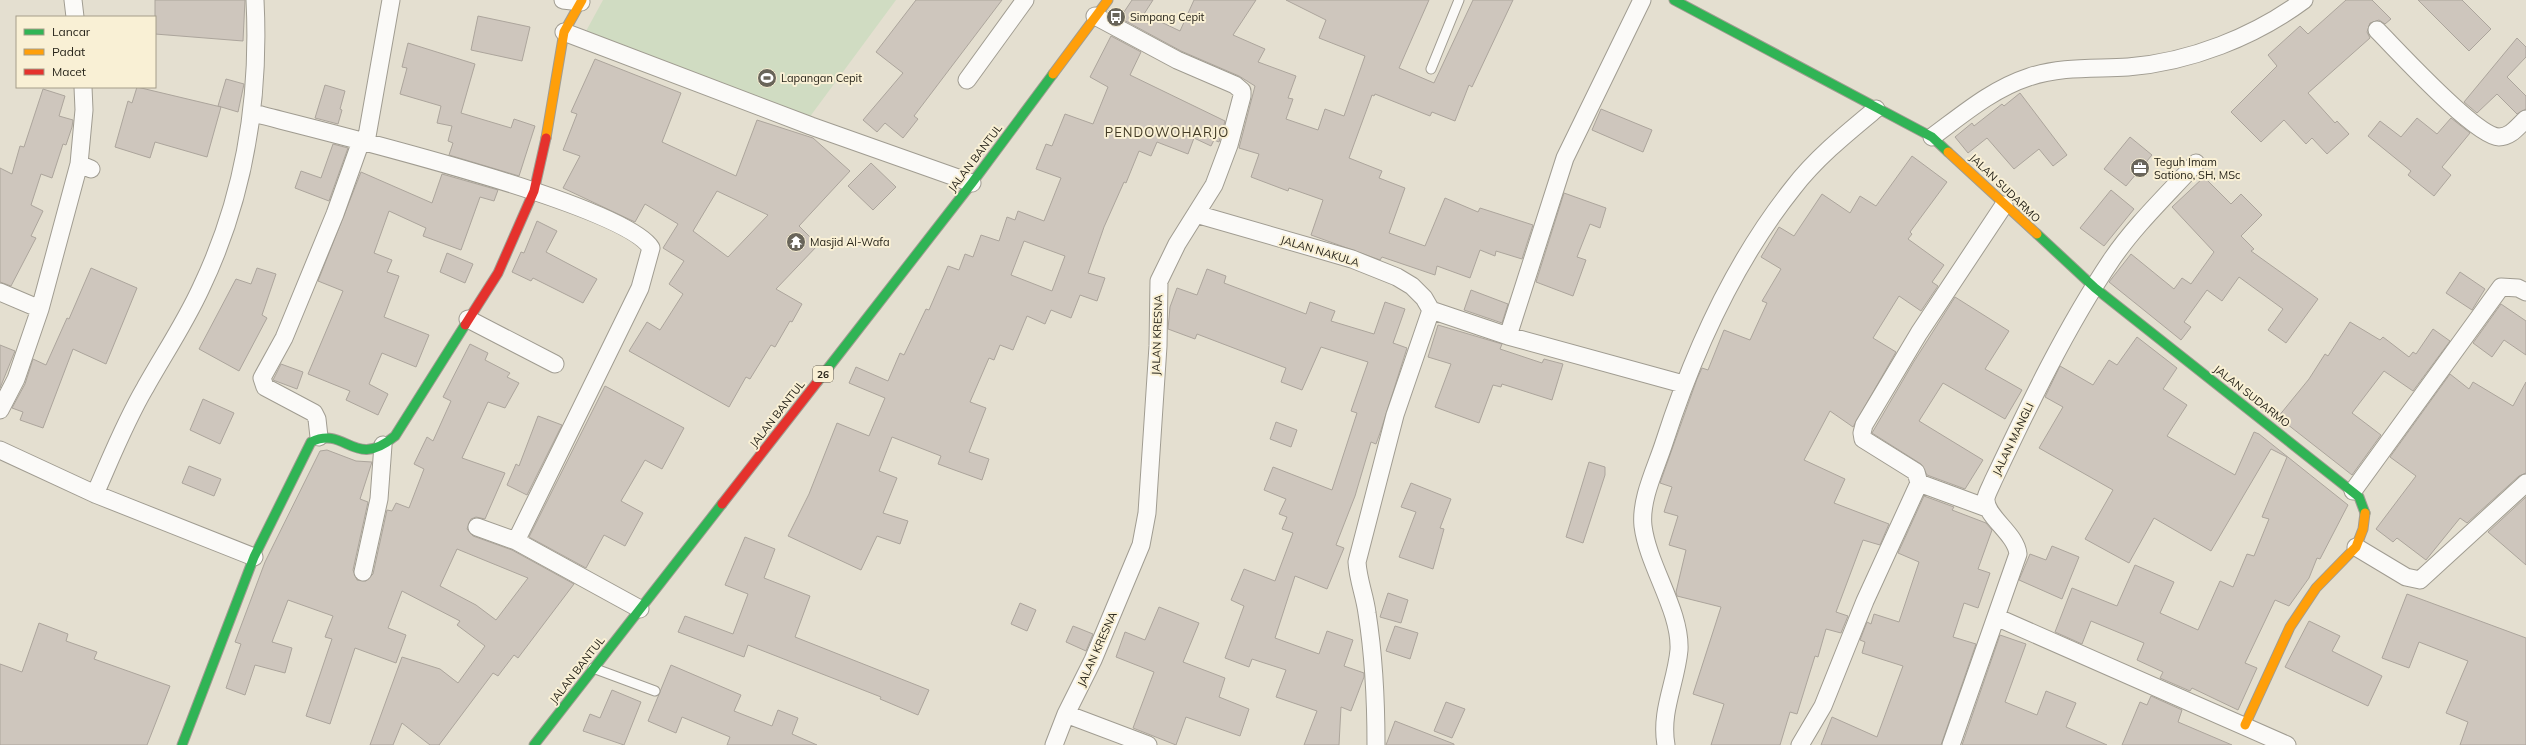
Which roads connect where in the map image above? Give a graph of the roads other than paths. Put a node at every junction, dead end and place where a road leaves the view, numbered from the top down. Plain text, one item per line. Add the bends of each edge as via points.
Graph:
1 (73, 0) edge
2 (255, 0) edge
3 (391, 0) edge
4 (563, 0) edge
5 (1025, 0) edge
6 (1108, 0) edge
7 (1459, 0) edge
8 (1642, 0) edge
9 (1674, 0) edge
10 (2304, 0) edge
11 (581, 1) edge
12 (75, 16) edge
13 (1095, 16) junction
14 (2377, 30) dead end
15 (564, 32) junction
16 (1431, 69) dead end
17 (967, 80) dead end
18 (83, 88) edge
19 (1876, 109) junction
20 (253, 113) junction
21 (2526, 119) edge
22 (1932, 137) junction
23 (364, 142) junction
24 (2196, 163) dead end
25 (972, 183) junction
26 (534, 191) junction
27 (2004, 205) junction
28 (1196, 214) junction
29 (2095, 288) junction
30 (0, 292) edge
31 (2526, 292) edge
32 (40, 309) junction
33 (1431, 310) junction
34 (468, 319) junction
35 (1508, 336) junction
36 (555, 364) dead end
37 (1683, 384) junction
38 (0, 410) edge
39 (318, 437) junction
40 (383, 445) junction
41 (0, 450) edge
42 (1919, 483) junction
43 (2526, 483) edge
44 (2353, 491) junction
45 (95, 494) junction
46 (1987, 508) junction
47 (477, 527) dead end
48 (516, 541) junction
49 (2356, 547) junction
50 (254, 557) junction
51 (363, 572) dead end
52 (640, 609) junction
53 (1996, 617) junction
54 (593, 668) junction
55 (655, 691) dead end
56 (1066, 714) junction
57 (2244, 725) junction
58 (182, 745) edge
59 (534, 745) edge
60 (1054, 745) edge
61 (1148, 745) edge
62 (1376, 745) edge
63 (1666, 745) edge
64 (1800, 745) edge
65 (1951, 745) edge
66 (2287, 745) edge

1 - 12 street
2 - 20 street via 257,36
3 - 23 street
4 - 11 street
5 - 17 street
6 - 13 street, JALAN BANTUL / 26
7 - 16 lane
8 - 35 street via 1565,158
9 - 19 street, JALAN SUDARMO
10 - 22 street via 2272,21 2236,39 2183,56 2128,67 2067,68 2014,82 1980,102
11 - 15 street
13 - 25 street, JALAN BANTUL / 26
13 - 28 street, JALAN KRESNA via 1177,60 1235,85 1242,92 1239,113 1214,185
14 - 21 street via 2456,108 2484,131 2496,137 2509,135
15 - 25 street via 811,126
15 - 26 street via 558,57 549,127
18 - 32 street via 85,166
19 - 22 street, JALAN SUDARMO
19 - 37 street via 1820,158 1793,187 1773,215 1723,299
20 - 23 street
20 - 45 street via 241,173 219,246 185,320 125,425
22 - 27 street, JALAN SUDARMO
23 - 26 street
23 - 39 street via 287,331 262,378 265,387 314,413
24 - 29 street, JALAN MANGLI via 2131,235
25 - 52 street, JALAN BANTUL / 26
26 - 34 street via 498,273
26 - 48 street via 623,226 646,241 651,248 640,288
27 - 29 street, JALAN SUDARMO
27 - 42 street via 1919,333 1862,433 1863,439 1870,445 1916,472
28 - 33 street, JALAN NAKULA via 1352,259 1397,277 1412,286
28 - 56 street, JALAN KRESNA via 1165,264 1159,281 1158,346 1147,513 1141,545 1093,660
29 - 44 street, JALAN SUDARMO
29 - 46 street, JALAN MANGLI via 2048,366 1993,481 1986,499
30 - 32 street
31 - 44 street via 2518,288 2501,287
32 - 38 street via 16,379
33 - 35 street
33 - 62 street via 1395,415 1357,562 1359,582 1367,611 1374,674
34 - 36 street
34 - 40 street via 401,427
35 - 37 street
37 - 63 street via 1647,496 1643,525 1676,627 1678,650 1664,713
39 - 40 street via 332,437 359,448 376,449
39 - 50 street via 311,442
40 - 51 street via 379,499
41 - 45 street
42 - 46 street
42 - 64 street via 1865,601 1823,706
43 - 49 street via 2420,580 2406,577
44 - 49 street, JALAN SUDARMO via 2359,496 2364,507 2363,529
45 - 50 street
46 - 53 street via 2013,539 2018,554
47 - 48 street
48 - 52 street
49 - 57 street, JALAN SUDARMO via 2316,588 2290,627
50 - 58 street
52 - 54 street, JALAN BANTUL / 26
53 - 57 street
53 - 65 street
54 - 55 lane
54 - 59 street, JALAN BANTUL / 26
56 - 60 street, JALAN KRESNA
56 - 61 street
57 - 66 street

